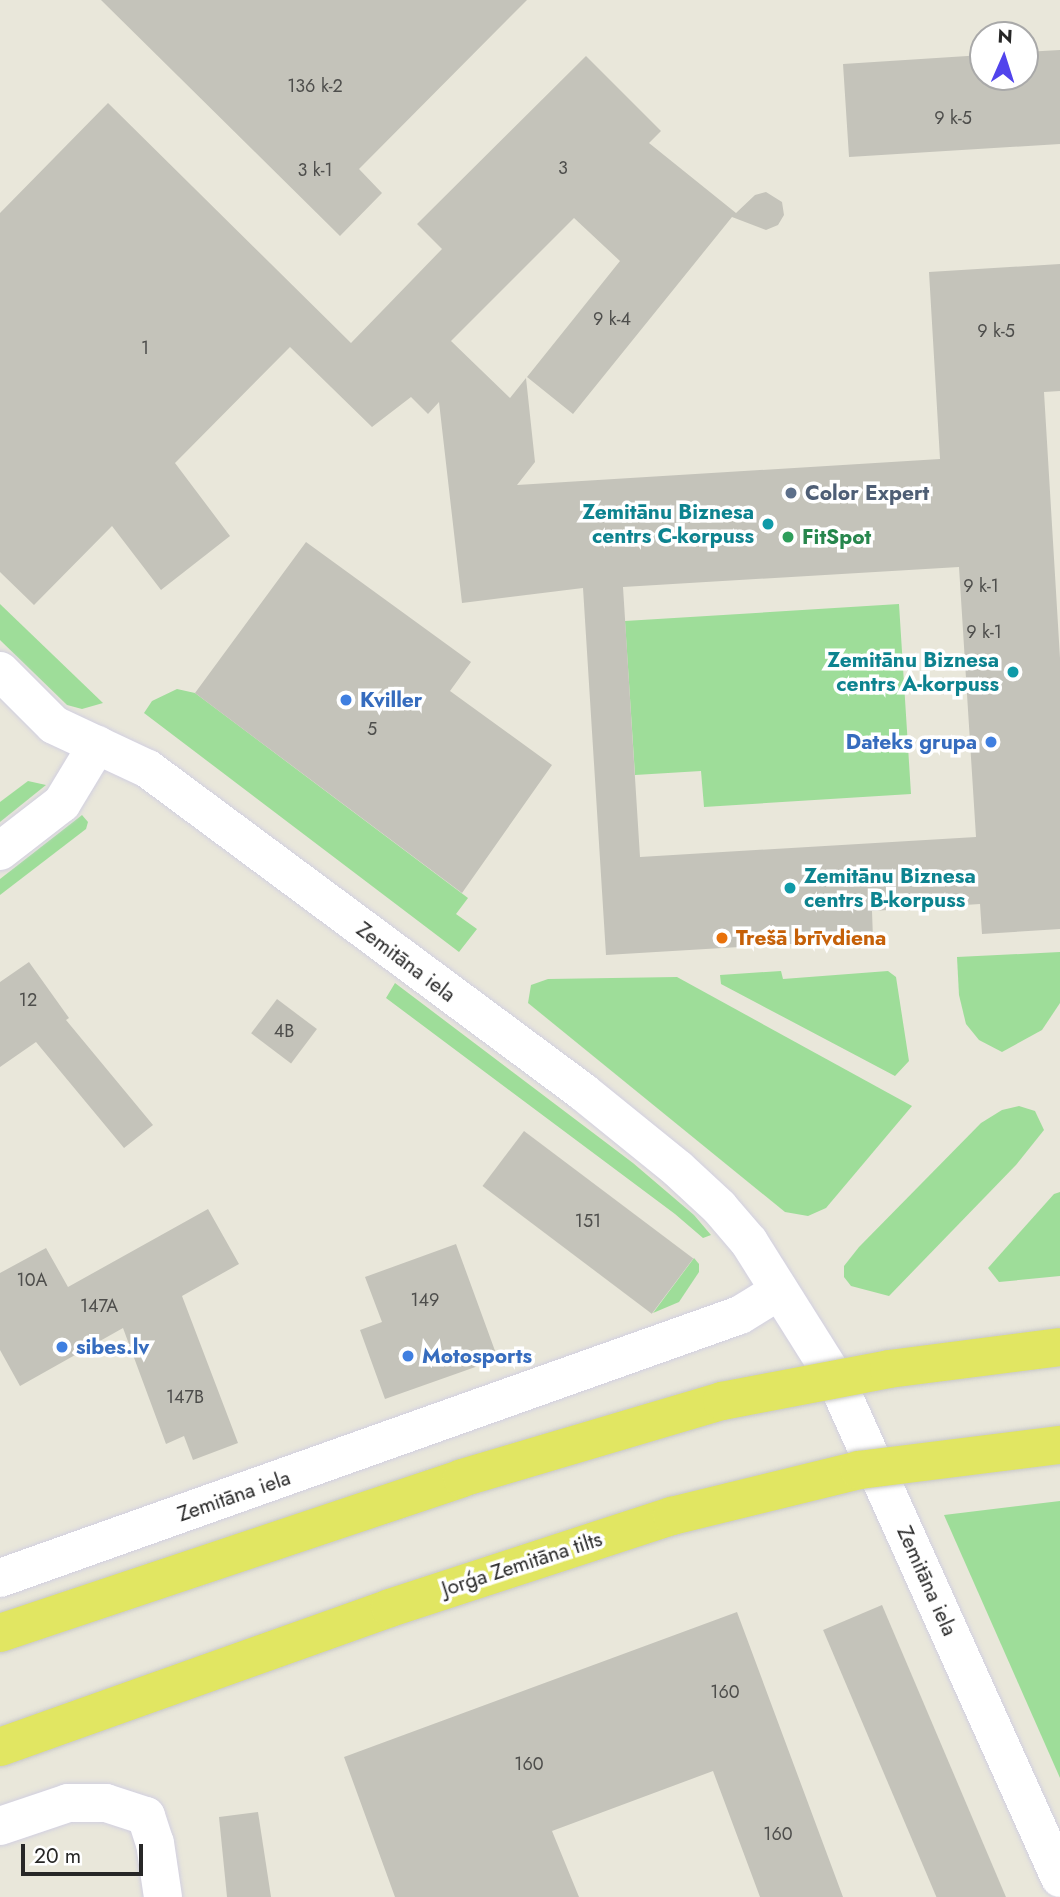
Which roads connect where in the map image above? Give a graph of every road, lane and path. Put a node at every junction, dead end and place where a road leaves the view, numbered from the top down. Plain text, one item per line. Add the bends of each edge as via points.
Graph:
1 (0, 671) edge
2 (97, 745) junction
3 (0, 851) edge
4 (779, 1291) junction
5 (1060, 1347) edge
6 (1060, 1445) edge
7 (0, 1578) edge
8 (0, 1633) edge
9 (0, 1747) edge
10 (0, 1826) edge
11 (1060, 1878) edge
12 (163, 1897) edge

1 - 2 street, Zemitāna iela via 54,725
2 - 3 street via 62,803
2 - 4 street, Zemitāna iela via 148,769 678,1169 749,1242
4 - 7 street, Zemitāna iela via 740,1315
4 - 11 street, Zemitāna iela via 836,1380
5 - 8 main road, bridge via 889,1369 722,1401 463,1478
6 - 9 main road, Jorģa Zemitāna tilts, bridge via 859,1470 672,1516 390,1608
10 - 12 street via 68,1803 106,1803 146,1816

